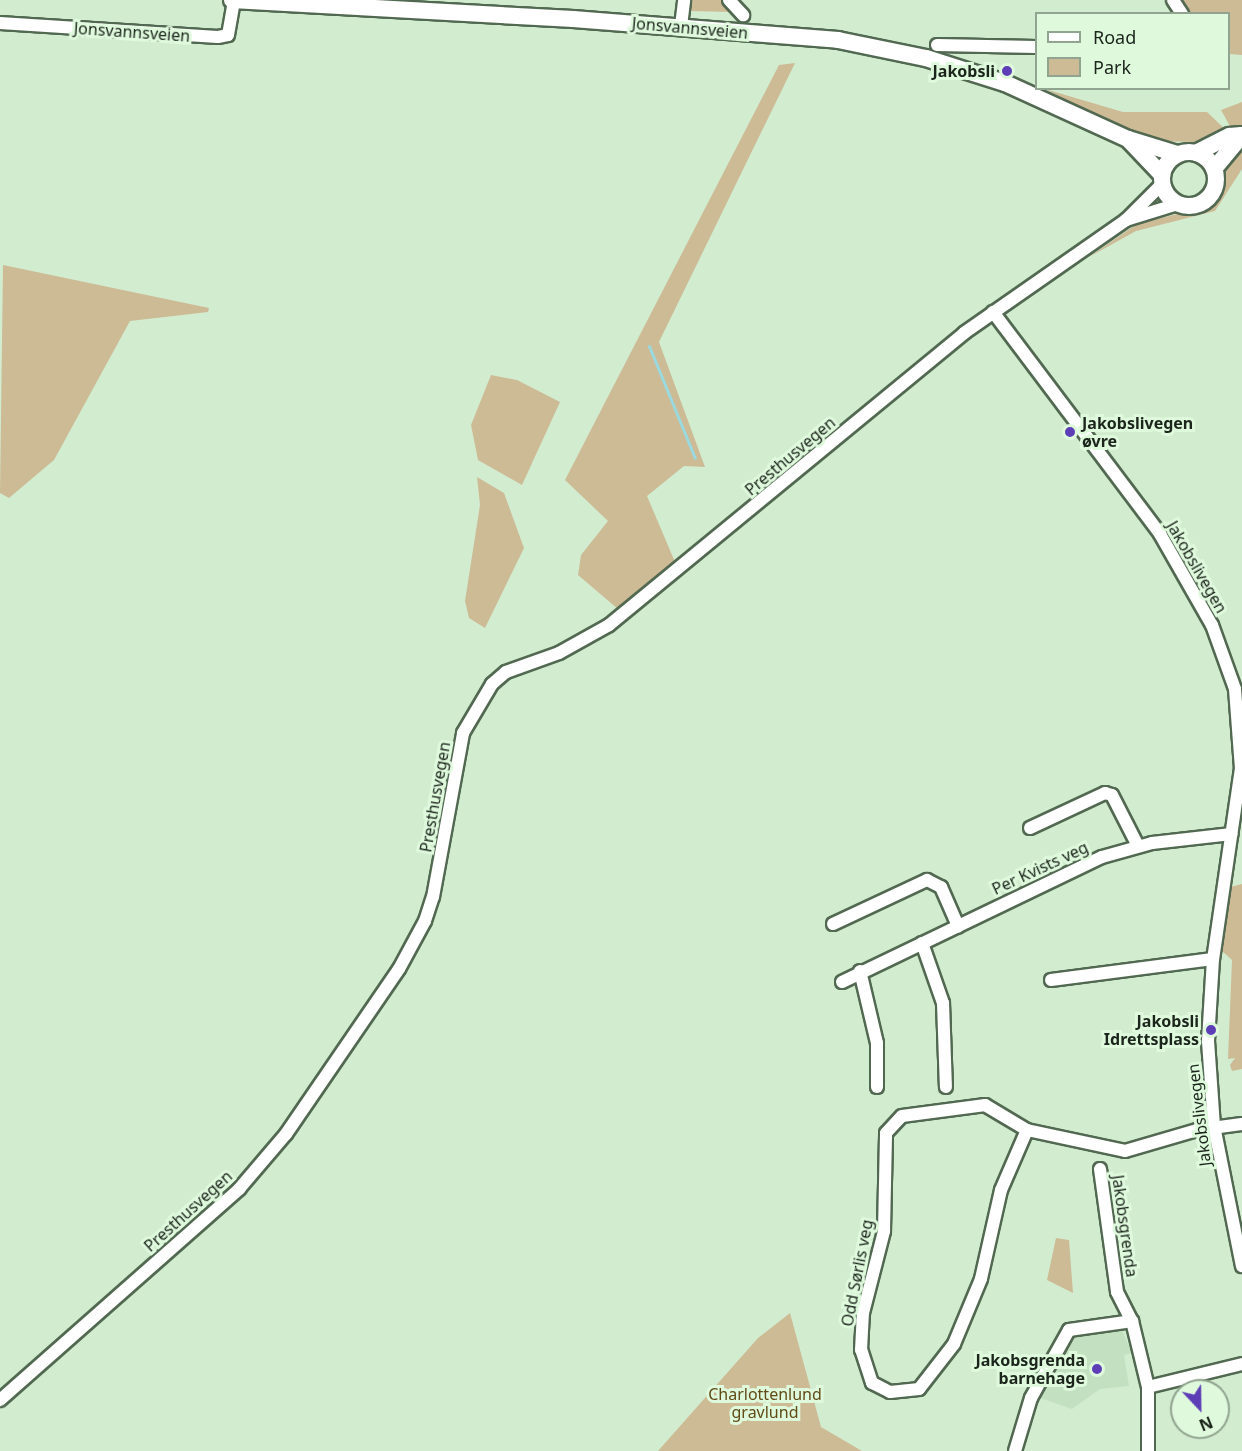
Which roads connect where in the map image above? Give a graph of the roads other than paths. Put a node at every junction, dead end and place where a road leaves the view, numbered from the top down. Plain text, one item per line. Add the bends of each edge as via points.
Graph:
1 (233, 0) edge
2 (684, 0) edge
3 (729, 0) edge
4 (743, 15) dead end
5 (0, 23) edge
6 (681, 26) junction
7 (937, 45) dead end
8 (1035, 47) edge
9 (1242, 135) edge
10 (1128, 139) junction
11 (1196, 153) junction
12 (1178, 154) junction
13 (1214, 169) junction
14 (1162, 179) junction
15 (1178, 204) junction
16 (1126, 220) junction
17 (993, 312) junction
18 (1242, 768) edge
19 (1030, 828) dead end
20 (1231, 834) junction
21 (1138, 846) junction
22 (833, 924) dead end
23 (958, 926) junction
24 (922, 943) junction
25 (1213, 959) junction
26 (860, 971) junction
27 (1051, 980) dead end
28 (842, 982) dead end
29 (877, 1087) dead end
30 (946, 1087) dead end
31 (1242, 1124) edge
32 (1214, 1126) junction
33 (1027, 1130) junction
34 (1100, 1169) dead end
35 (1242, 1266) edge
36 (1132, 1321) junction
37 (1242, 1364) edge
38 (1148, 1387) junction
39 (0, 1400) edge
40 (1015, 1451) edge
41 (1149, 1451) edge

1 - 5 street, Jonsvannsveien via 228,35 218,37
1 - 6 main road, Jonsvannsveien
2 - 6 street
3 - 4 street
6 - 10 main road, Jonsvannsveien via 838,40 926,58 1044,98
7 - 8 street
9 - 11 main road via 1230,136
9 - 13 main road
10 - 12 main road, Jonsvannsveien
10 - 14 main road, Jonsvannsveien
11 - 12 main road
11 - 13 main road
12 - 14 main road
13 - 15 main road via 1215,184 1208,198 1194,205
14 - 15 main road
14 - 16 street, Presthusvegen
15 - 16 street, Presthusvegen
16 - 17 street, Presthusvegen
17 - 18 street, Jakobslivegen via 1140,506 1182,569 1231,674 1240,720
17 - 39 street, Presthusvegen via 609,625 559,653 506,672 492,684 463,733 424,921 399,969 286,1134 239,1190
18 - 20 street, Jakobslivegen
19 - 21 street via 1105,793 1112,795
20 - 21 street, Per Kvists veg
20 - 25 street, Jakobslivegen
21 - 23 street, Per Kvists veg via 1078,867
22 - 23 street via 927,880 941,887
23 - 24 street, Per Kvists veg
24 - 26 street, Per Kvists veg
24 - 30 street via 943,1003
25 - 27 street
25 - 32 street, Jakobslivegen via 1208,1041
26 - 28 street, Per Kvists veg
26 - 29 street via 877,1043
31 - 32 street, Odd Sørlis veg
32 - 33 street, Odd Sørlis veg via 1125,1151
32 - 35 street, Jakobslivegen
33 - 33 street, Odd Sørlis veg via 985,1105 915,1111 902,1116 886,1133 884,1231 863,1322 861,1350 872,1383 890,1392 919,1389 954,1344 981,1279 1001,1190
34 - 36 street, Jakobsgrenda via 1117,1292
36 - 38 street, Jakobsgrenda
36 - 40 street via 1069,1330 1031,1398
37 - 38 street
38 - 41 street, Jakobsgrenda

